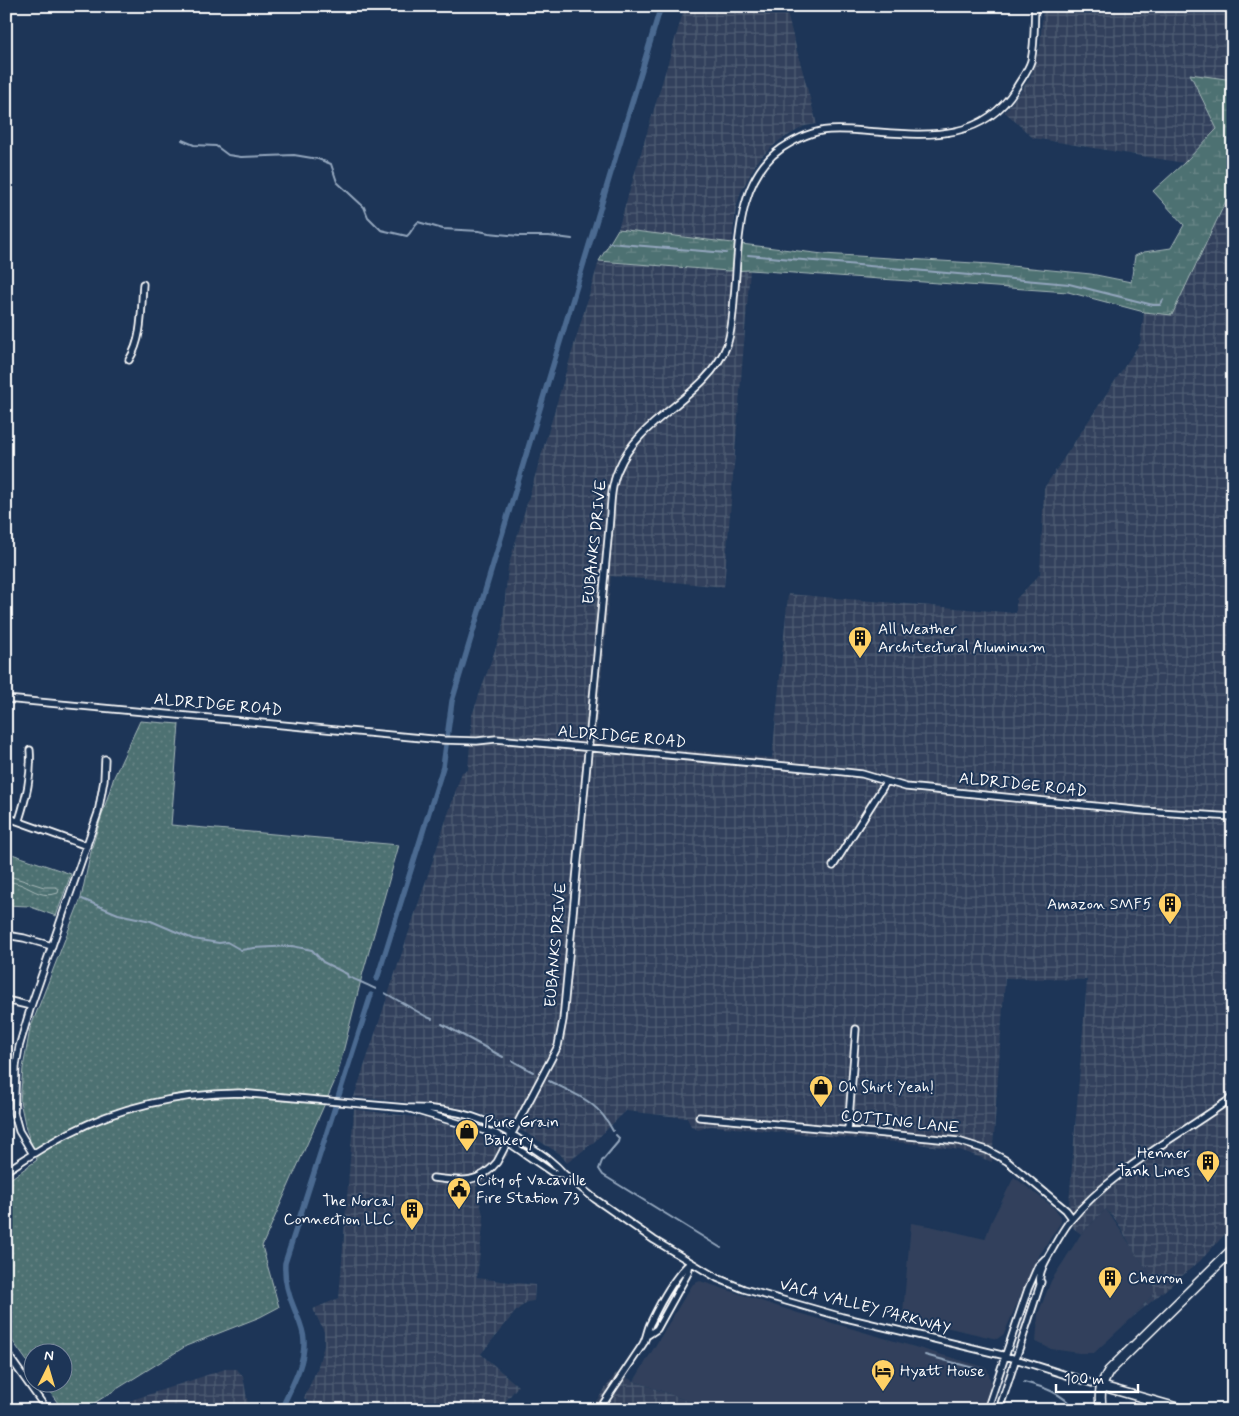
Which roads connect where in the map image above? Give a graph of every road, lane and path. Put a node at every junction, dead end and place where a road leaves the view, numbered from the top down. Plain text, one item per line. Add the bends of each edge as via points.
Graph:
1 (1036, 6) edge
2 (143, 284) dead end
3 (129, 360) dead end
4 (6, 699) edge
5 (588, 748) junction
6 (30, 750) dead end
7 (105, 759) dead end
8 (886, 782) junction
9 (6, 817) edge
10 (1233, 818) edge
11 (19, 820) junction
12 (87, 846) junction
13 (833, 866) dead end
14 (6, 935) edge
15 (52, 946) junction
16 (6, 1000) edge
17 (31, 1006) junction
18 (856, 1029) dead end
19 (6, 1066) edge
20 (16, 1066) junction
21 (1233, 1097) edge
22 (407, 1108) junction
23 (699, 1117) dead end
24 (848, 1130) junction
25 (511, 1134) junction
26 (507, 1141) junction
27 (33, 1154) junction
28 (6, 1171) edge
29 (564, 1174) junction
30 (433, 1178) dead end
31 (1072, 1218) junction
32 (1233, 1249) edge
33 (1048, 1256) junction
34 (690, 1262) junction
35 (6, 1352) edge
36 (1006, 1356) junction
37 (1015, 1359) junction
38 (1101, 1386) junction
39 (47, 1410) edge
40 (599, 1410) edge
41 (987, 1410) edge
42 (999, 1410) edge
43 (1102, 1410) edge
44 (1186, 1410) edge

1 - 5 street, EUBANKS DRIVE via 1028,68 1002,107 987,118 969,127 930,135 829,130 807,135 781,149 752,184 743,212 732,323 724,352 704,380 637,437 617,470 612,492
2 - 3 street via 139,339
4 - 5 street, ALDRIDGE ROAD via 443,740 496,739
5 - 8 street, ALDRIDGE ROAD via 862,774
5 - 25 street, EUBANKS DRIVE via 558,1046
6 - 11 street via 27,793
7 - 12 street via 98,813
8 - 10 street, ALDRIDGE ROAD via 906,787
8 - 13 street
9 - 11 street
11 - 12 street
12 - 15 street
14 - 15 street
15 - 17 street
16 - 17 street
17 - 20 street
18 - 24 street
19 - 20 street
20 - 27 street via 14,1113 19,1131
21 - 31 street via 1120,1173
22 - 25 street, VACA VALLEY PARKWAY via 465,1114
22 - 26 street, VACA VALLEY PARKWAY via 482,1129
22 - 27 street, VACA VALLEY PARKWAY via 239,1092 213,1093 142,1105 106,1116
23 - 24 street, COTTING LANE
24 - 31 street, COTTING LANE via 958,1141 988,1150 1007,1161
25 - 26 street, EUBANKS DRIVE
25 - 29 street, VACA VALLEY PARKWAY via 556,1164
26 - 29 street, VACA VALLEY PARKWAY via 553,1173
26 - 30 street, EUBANKS DRIVE via 484,1176 464,1181
27 - 28 street, VACA VALLEY PARKWAY
29 - 34 street, VACA VALLEY PARKWAY via 602,1204
31 - 33 street
32 - 38 highway via 1109,1371
33 - 36 street via 1038,1266 1028,1289
33 - 37 street
34 - 36 street, VACA VALLEY PARKWAY via 717,1278 753,1292 842,1318
34 - 40 street via 688,1273 657,1329 648,1336
35 - 39 street
36 - 37 street, VACA VALLEY PARKWAY
36 - 41 street
37 - 38 street, VACA VALLEY PARKWAY
37 - 42 street
38 - 43 highway via 1099,1399
38 - 44 main road, VACA VALLEY PARKWAY

